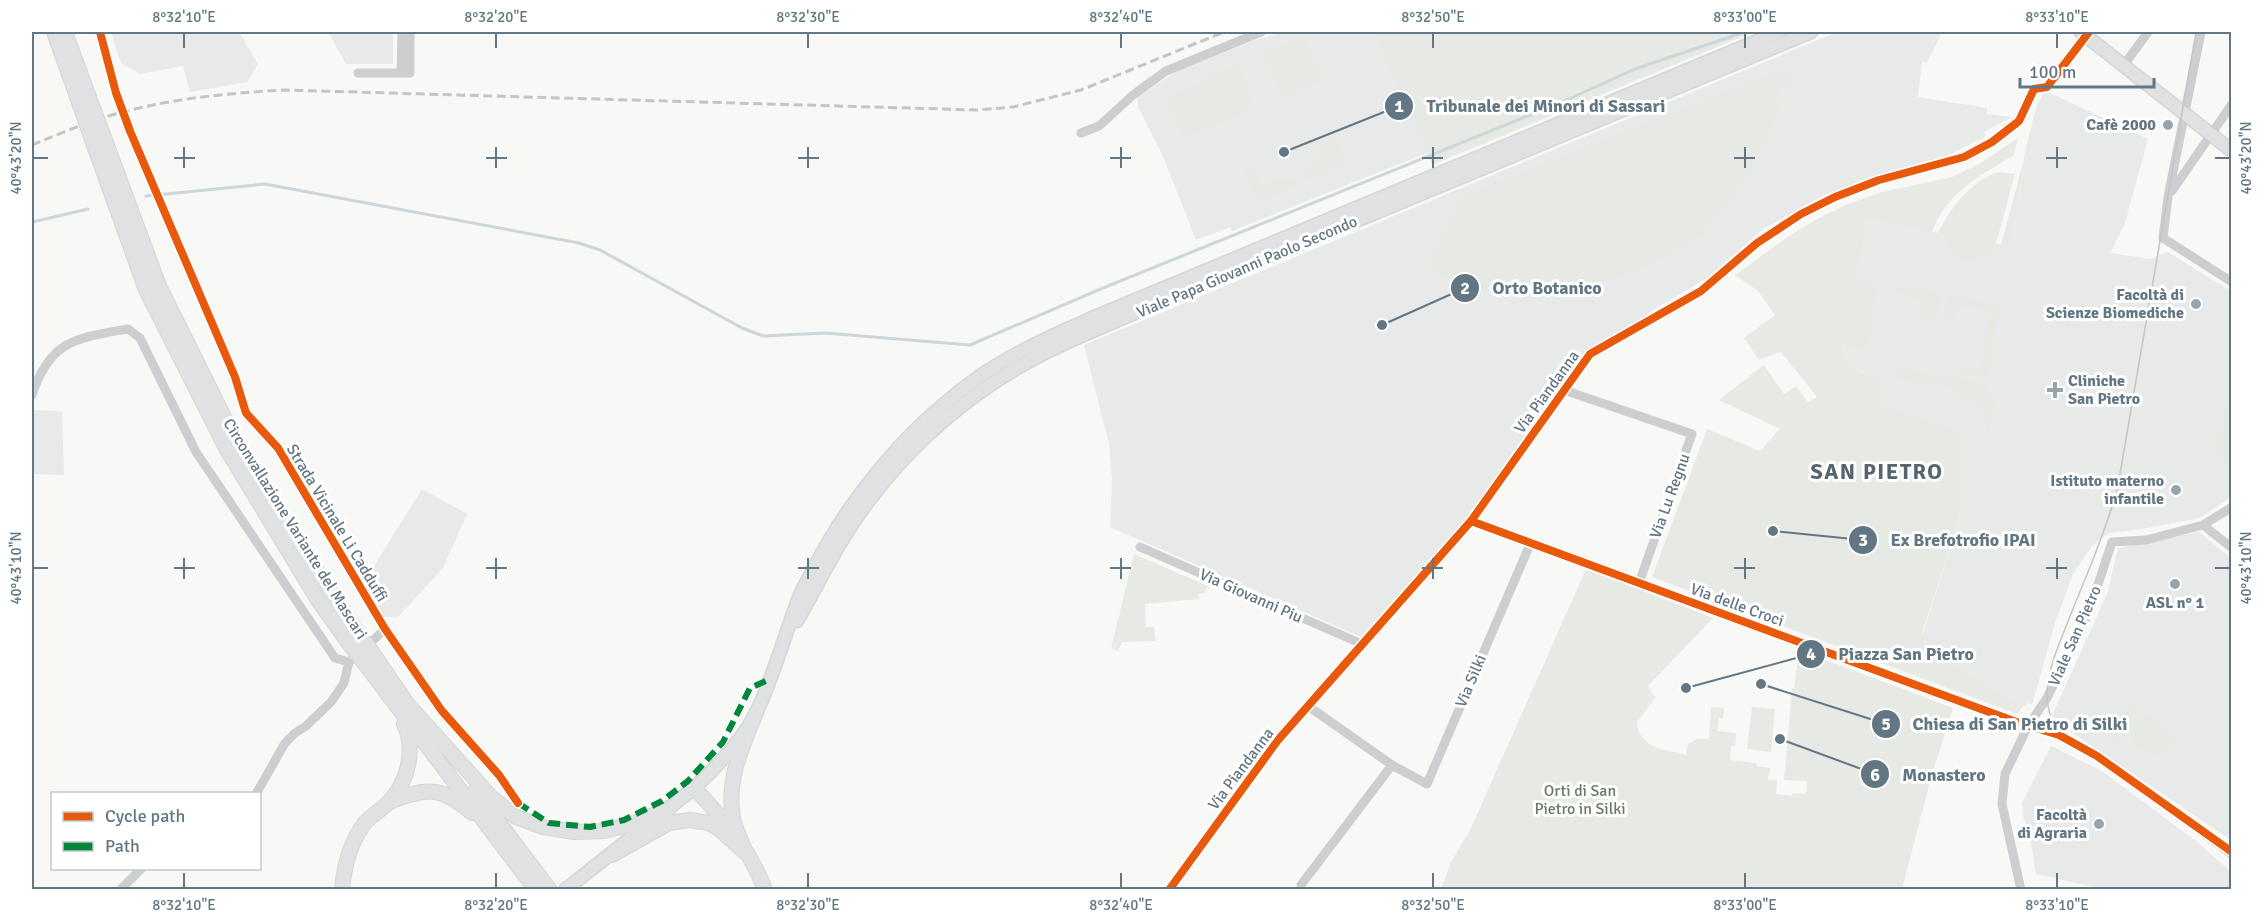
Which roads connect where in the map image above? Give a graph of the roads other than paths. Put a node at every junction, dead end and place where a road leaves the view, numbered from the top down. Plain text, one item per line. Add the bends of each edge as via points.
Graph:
1 (54, 32) edge
2 (65, 32) edge
3 (100, 32) edge
4 (402, 32) edge
5 (410, 32) edge
6 (1261, 32) edge
7 (1779, 32) edge
8 (1810, 32) edge
9 (2148, 32) edge
10 (2201, 32) edge
11 (2085, 33) edge
12 (2124, 65) junction
13 (358, 73) dead end
14 (406, 73) junction
15 (85, 103) junction
16 (2232, 104) edge
17 (2186, 114) junction
18 (1081, 133) dead end
19 (2210, 134) junction
20 (2232, 151) edge
21 (2168, 197) junction
22 (2232, 282) edge
23 (1564, 390) junction
24 (32, 395) edge
25 (2232, 507) edge
26 (1471, 521) junction
27 (2203, 525) junction
28 (1531, 542) junction
29 (1140, 547) dead end
30 (2232, 548) edge
31 (1639, 583) junction
32 (385, 629) junction
33 (786, 637) junction
34 (1362, 644) junction
35 (361, 658) junction
36 (399, 701) junction
37 (1308, 706) junction
38 (756, 713) junction
39 (2028, 726) junction
40 (1392, 765) junction
41 (694, 788) junction
42 (257, 792) edge
43 (390, 802) junction
44 (518, 803) dead end
45 (668, 809) junction
46 (496, 834) junction
47 (2232, 852) edge
48 (747, 854) junction
49 (612, 855) junction
50 (140, 870) edge
51 (1301, 885) dead end
52 (540, 886) edge
53 (120, 890) edge
54 (342, 890) edge
55 (565, 890) edge
56 (765, 890) edge
57 (1169, 890) edge
58 (2021, 890) edge

1 - 15 highway, Circonvallazione Variante del Mascari
2 - 15 highway, Circonvallazione Variante del Mascari
3 - 32 street, Strada Vicinale Li Cadduffi via 116,93 235,377 246,413 278,448
4 - 14 street
5 - 14 street
6 - 18 street via 1166,71 1099,126
7 - 33 main road, Viale Papa Giovanni Paolo Secondo via 1092,318 983,374 886,460 857,497 830,537 798,598
8 - 33 main road, Viale Papa Giovanni Paolo Secondo via 1139,312 1030,361 991,384 939,425 867,503 832,555
9 - 12 street
10 - 17 street
11 - 12 main road
11 - 23 street, Via Piandanna via 2047,87 2034,89 2019,121 1992,142 1964,157 1879,180 1801,214 1757,243 1701,291 1590,354
12 - 17 main road
13 - 14 street
15 - 35 highway, Circonvallazione Variante del Mascari, bridge via 146,290 220,438 318,600 354,638
16 - 19 street
17 - 19 main road
17 - 21 street
19 - 20 main road
19 - 21 street
21 - 22 street via 2163,238
23 - 26 street, Via Piandanna
23 - 31 street, Via Lu Regnu via 1692,435
24 - 35 street via 51,355 82,337 128,329 140,338 196,452 335,658
25 - 27 street
26 - 28 street, Via delle Croci
26 - 34 street, Via Piandanna
27 - 30 street
27 - 39 street, Viale San Pietro via 2146,540 2112,542 2089,612 2047,698
28 - 31 street, Via delle Croci
28 - 40 street, Via Silki via 1427,784
29 - 34 street, Via Giovanni Piu
31 - 39 street, Via delle Croci
32 - 35 street
32 - 44 street, Strada Vicinale Li Cadduffi via 442,711 499,775
33 - 38 main road, Viale Papa Giovanni Paolo Secondo
34 - 37 street, Via Piandanna
35 - 36 highway, Circonvallazione Variante del Mascari
35 - 42 street via 331,702 285,743
36 - 43 highway via 410,736 410,757 405,778
36 - 45 highway via 492,798 516,817 543,827 604,831
36 - 46 highway, Circonvallazione Variante del Mascari
36 - 52 highway, Circonvallazione Variante del Mascari
37 - 40 street, Via Silki
37 - 57 street, Via Piandanna
38 - 41 main road, Viale Papa Giovanni Paolo Secondo via 720,763
38 - 48 highway via 736,766 731,798 733,820
39 - 47 street, Via delle Croci via 2059,735 2097,756
39 - 58 street, Viale San Pietro via 2005,774 2002,804
40 - 51 street
41 - 45 main road, Viale Papa Giovanni Paolo Secondo
41 - 48 highway via 731,828
43 - 46 highway via 415,792 434,791 452,797
43 - 54 highway via 365,822 352,845
45 - 49 main road, Viale Papa Giovanni Paolo Secondo
46 - 52 highway, Circonvallazione Variante del Mascari
48 - 49 highway via 718,828 690,820 669,823
48 - 56 highway
49 - 55 main road, Viale Papa Giovanni Paolo Secondo
50 - 53 street

